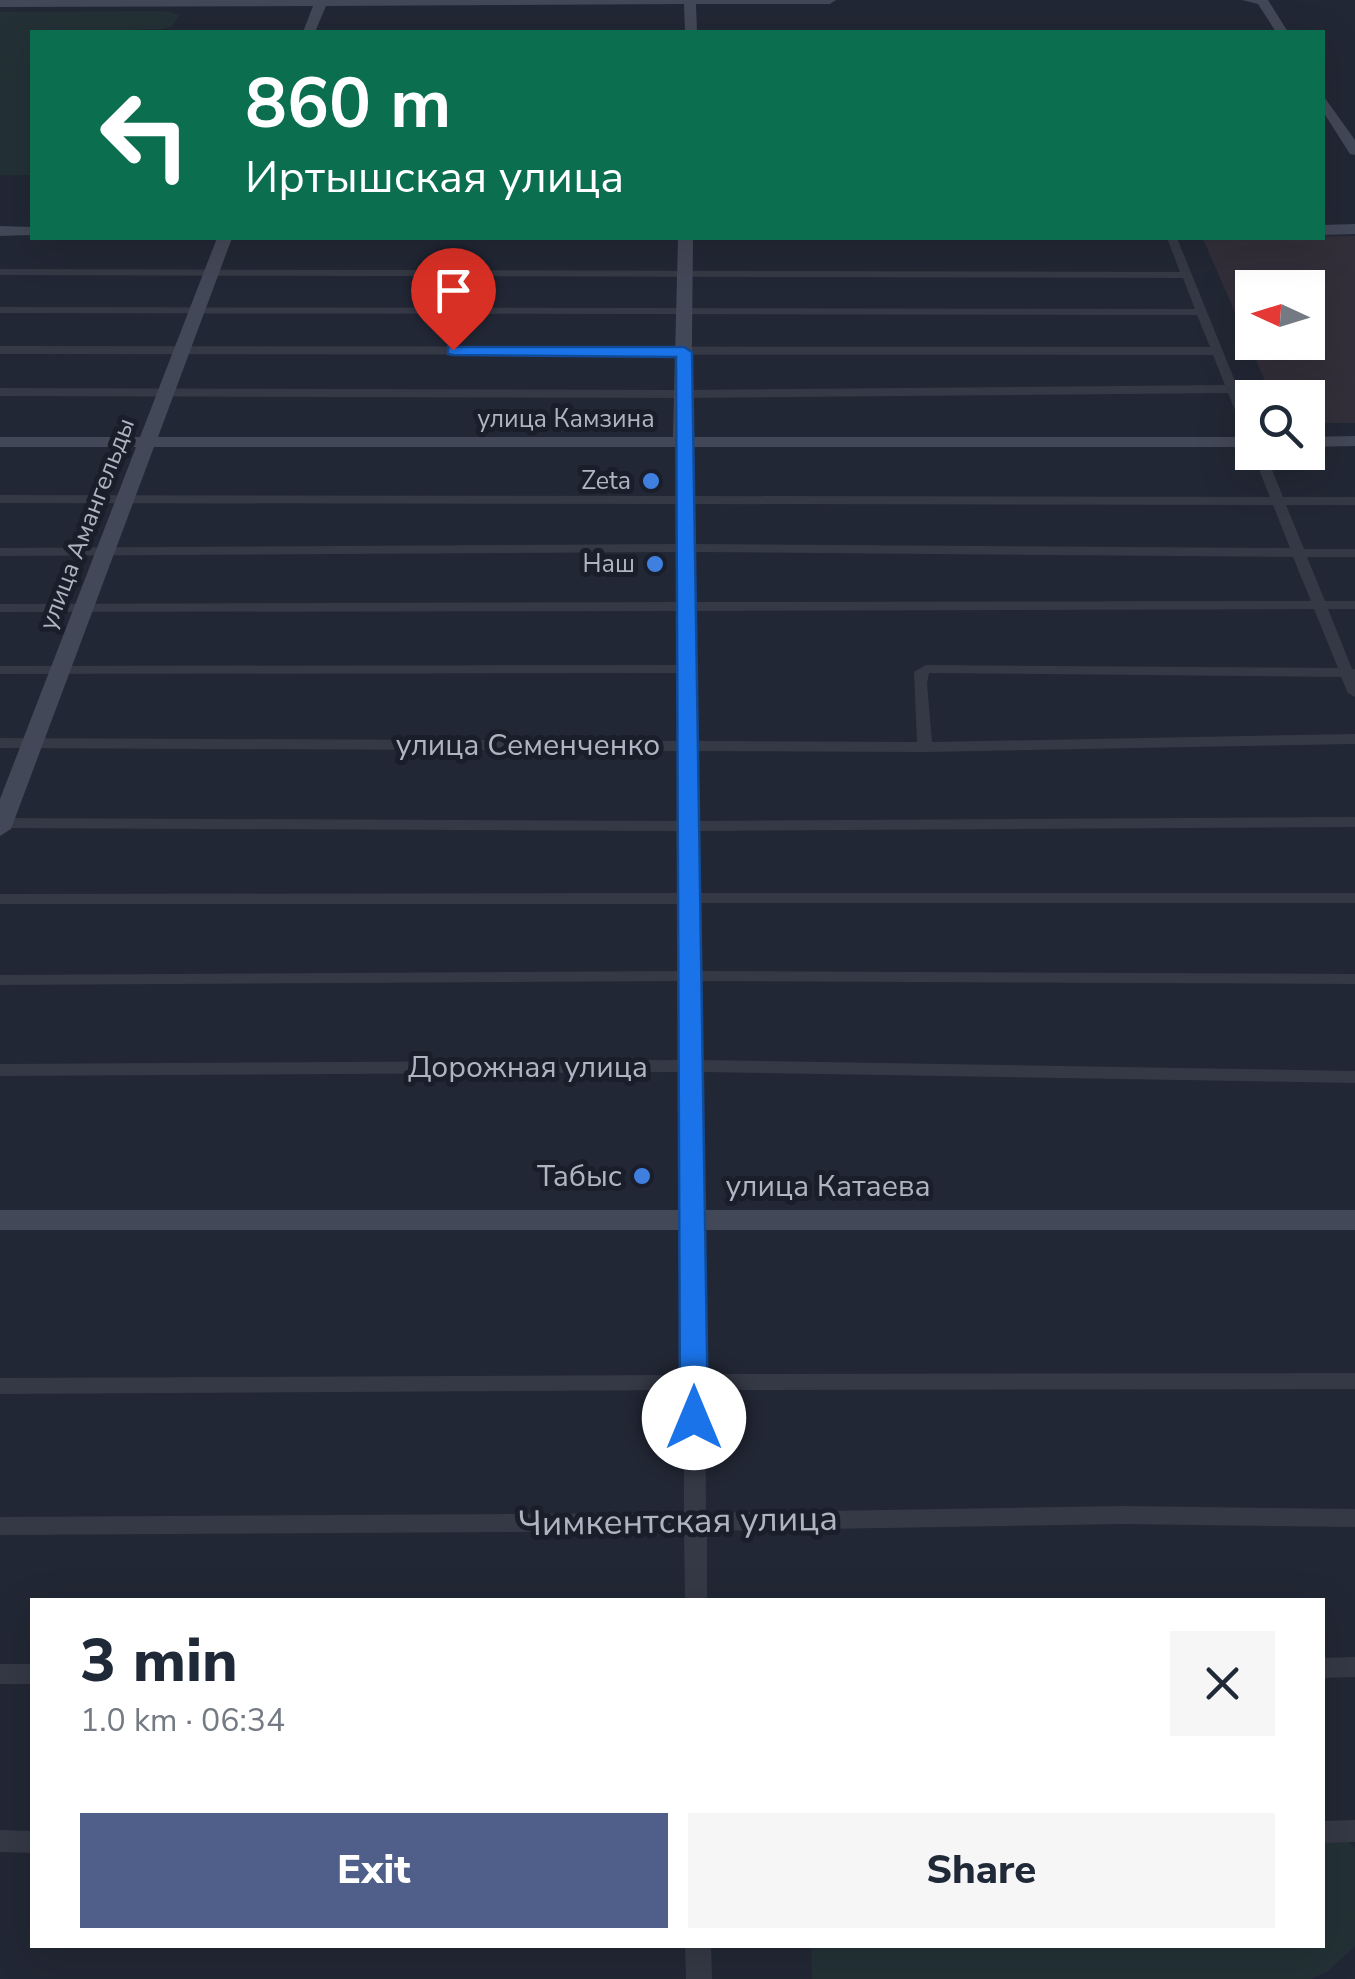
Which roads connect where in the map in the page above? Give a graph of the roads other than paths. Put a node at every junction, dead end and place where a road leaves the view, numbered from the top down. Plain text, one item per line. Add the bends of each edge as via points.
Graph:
1 (690, 0) edge
2 (830, 0) edge
3 (1248, 0) edge
4 (1262, 0) edge
5 (191, 1) edge
6 (322, 2) edge
7 (0, 3) edge
8 (310, 30) edge
9 (691, 30) edge
10 (1281, 30) edge
11 (1325, 103) edge
12 (1355, 151) edge
13 (1325, 230) edge
14 (1355, 230) edge
15 (0, 231) edge
16 (30, 231) edge
17 (223, 240) edge
18 (686, 240) edge
19 (1173, 240) edge
20 (0, 272) edge
21 (210, 273) junction
22 (686, 274) junction
23 (1184, 275) junction
24 (0, 310) edge
25 (196, 310) junction
26 (685, 311) junction
27 (1200, 312) junction
28 (184, 349) junction
29 (0, 350) edge
30 (1217, 350) junction
31 (684, 352) junction
32 (1233, 389) junction
33 (0, 392) edge
34 (168, 392) junction
35 (683, 394) junction
36 (1235, 394) edge
37 (1235, 440) edge
38 (1355, 441) edge
39 (0, 442) edge
40 (148, 442) junction
41 (1325, 442) edge
42 (682, 444) junction
43 (1265, 470) edge
44 (0, 498) edge
45 (127, 499) junction
46 (686, 500) junction
47 (1278, 501) junction
48 (1355, 501) edge
49 (687, 548) junction
50 (0, 552) edge
51 (104, 552) junction
52 (1355, 553) edge
53 (1299, 554) junction
54 (1319, 606) junction
55 (1355, 606) edge
56 (85, 607) junction
57 (0, 608) edge
58 (688, 608) junction
59 (688, 669) junction
60 (0, 670) edge
61 (60, 670) junction
62 (1351, 673) edge
63 (1355, 693) edge
64 (1355, 740) edge
65 (0, 743) edge
66 (33, 743) junction
67 (689, 746) junction
68 (925, 748) junction
69 (1355, 822) edge
70 (1, 826) edge
71 (690, 826) junction
72 (1355, 898) edge
73 (0, 899) edge
74 (690, 901) junction
75 (691, 976) junction
76 (0, 980) edge
77 (1355, 980) edge
78 (692, 1066) junction
79 (0, 1070) edge
80 (1355, 1077) edge
81 (692, 1218) junction
82 (0, 1220) edge
83 (1355, 1220) edge
84 (1355, 1381) edge
85 (694, 1384) junction
86 (0, 1386) edge
87 (1355, 1518) edge
88 (695, 1522) junction
89 (0, 1526) edge
90 (696, 1598) edge
91 (1355, 1667) edge
92 (1325, 1668) edge
93 (0, 1674) edge
94 (30, 1674) edge
95 (1325, 1832) edge
96 (1355, 1832) edge
97 (0, 1841) edge
98 (30, 1842) edge
99 (698, 1948) edge
100 (699, 1979) edge

1 - 2 street
1 - 6 street
1 - 9 street
3 - 4 street
4 - 10 street
5 - 6 street
5 - 7 street
6 - 8 street
11 - 12 street
13 - 14 street
15 - 16 street
17 - 21 street, улица Амангельды
18 - 22 street
19 - 23 street
20 - 21 street
21 - 22 street
21 - 25 street, улица Амангельды
22 - 23 street
22 - 26 street
23 - 27 street
24 - 25 street
25 - 26 street
25 - 28 street, улица Амангельды
26 - 27 street
26 - 31 street
27 - 30 street
28 - 29 street
28 - 31 street
28 - 34 street, улица Амангельды
30 - 31 street
30 - 32 street
31 - 35 street
32 - 35 street
32 - 36 street
33 - 34 street
34 - 35 street
34 - 40 street, улица Амангельды
35 - 42 street
37 - 42 street, улица Камзина
38 - 41 street
39 - 40 street, улица Камзина
40 - 42 street, улица Камзина
40 - 45 street, улица Амангельды
42 - 46 street
43 - 47 street
44 - 45 street
45 - 46 street
45 - 51 street, улица Амангельды
46 - 47 street
46 - 49 street
47 - 48 street
47 - 53 street
49 - 51 street
49 - 53 street
49 - 58 street
50 - 51 street
51 - 56 street, улица Амангельды
52 - 53 street
53 - 54 street
54 - 55 street
54 - 58 street
54 - 62 street
56 - 57 street
56 - 58 street
56 - 61 street, улица Амангельды
58 - 59 street
59 - 61 street
59 - 67 street
60 - 61 street
61 - 66 street, улица Амангельды
62 - 63 street
62 - 68 street via 922,672
64 - 68 street, улица Семенченко
65 - 66 street, улица Семенченко
66 - 67 street, улица Семенченко
66 - 70 street, улица Амангельды
67 - 68 street, улица Семенченко
67 - 71 street
69 - 71 street
70 - 71 street
71 - 74 street
72 - 74 street
73 - 74 street
74 - 75 street
75 - 76 street
75 - 77 street
75 - 78 street
78 - 79 street, Дорожная улица
78 - 80 street, Дорожная улица
78 - 81 street
81 - 82 street, улица Катаева
81 - 83 street, улица Катаева
81 - 85 street
84 - 85 street
85 - 86 street
85 - 88 street
87 - 88 street, Чимкентская улица via 1123,1514
88 - 89 street, Чимкентская улица
88 - 90 street
91 - 92 street
93 - 94 street
95 - 96 street
97 - 98 street
99 - 100 street

